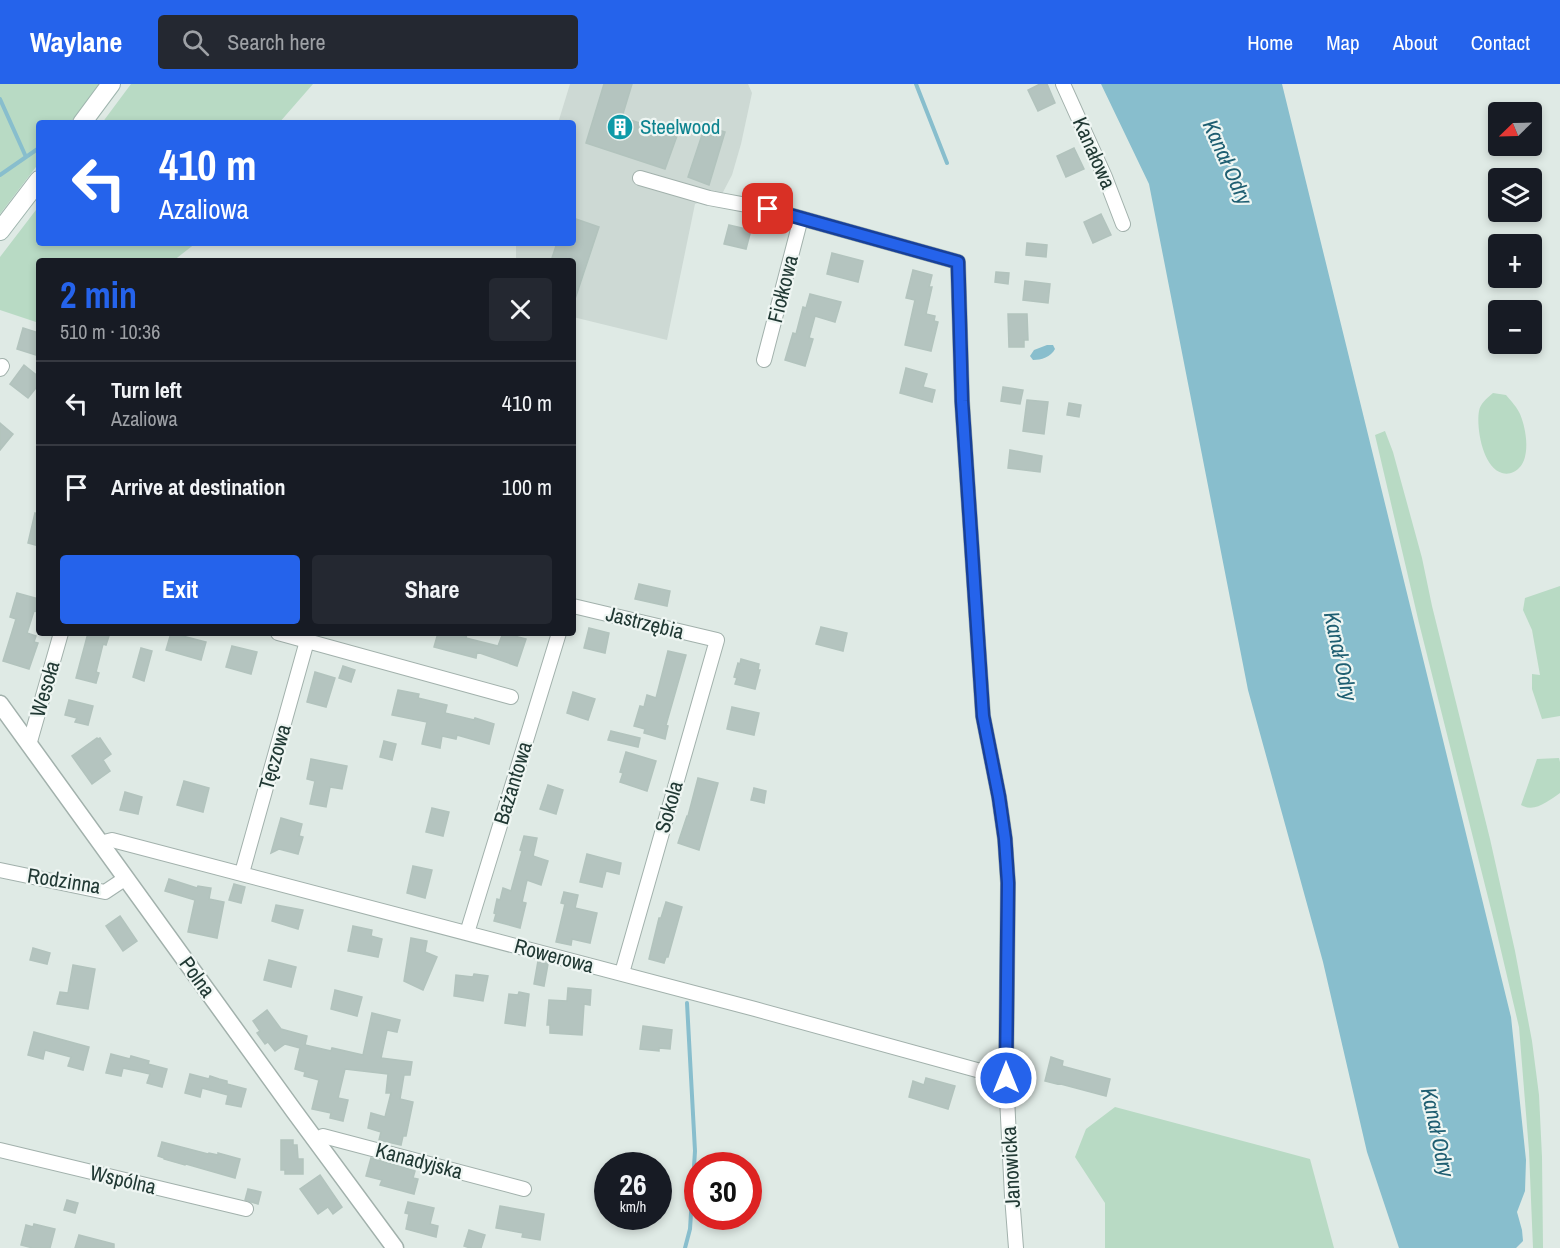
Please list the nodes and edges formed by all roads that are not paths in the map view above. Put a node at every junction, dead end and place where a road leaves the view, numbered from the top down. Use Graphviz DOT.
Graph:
graph roads {
  1 [pos="111,84"];
  2 [pos="1063,84"];
  3 [pos="84,120"];
  4 [pos="640,178"];
  5 [pos="36,184"];
  6 [pos="801,218"];
  7 [pos="1123,224"];
  8 [pos="0,231"];
  9 [pos="765,360"];
  10 [pos="576,607"];
  11 [pos="60,636"];
  12 [pos="289,636"];
  13 [pos="558,636"];
  14 [pos="717,640"];
  15 [pos="308,641"];
  16 [pos="512,696"];
  17 [pos="0,704"];
  18 [pos="29,745"];
  19 [pos="100,843"];
  20 [pos="0,870"];
  21 [pos="242,873"];
  22 [pos="126,878"];
  23 [pos="467,933"];
  24 [pos="622,974"];
  25 [pos="1006,1078"];
  26 [pos="315,1140"];
  27 [pos="0,1150"];
  28 [pos="524,1190"];
  29 [pos="246,1209"];
  30 [pos="395,1248"];
  31 [pos="1016,1248"];
  1 -- 3 [label="main road"];
  2 -- 7 [label="street, Kanałowa"];
  4 -- 6 [label="street"];
  5 -- 8 [label="main road"];
  6 -- 9 [label="street, Fiołkowa"];
  6 -- 25 [label="street, Janowicka"];
  10 -- 14 [label="street, Jastrzębia"];
  11 -- 18 [label="street, Wesoła"];
  12 -- 15 [label="street"];
  13 -- 23 [label="street, Bażantowa"];
  14 -- 24 [label="street, Sokola"];
  15 -- 16 [label="street"];
  15 -- 21 [label="street, Tęczowa"];
  17 -- 18 [label="street, Polna"];
  18 -- 19 [label="street, Polna"];
  19 -- 21 [label="street, Rowerowa"];
  19 -- 22 [label="street, Polna"];
  20 -- 22 [label="street, Rodzinna"];
  21 -- 23 [label="street, Rowerowa"];
  22 -- 26 [label="street, Polna"];
  23 -- 24 [label="street, Rowerowa"];
  24 -- 25 [label="street, Rowerowa"];
  25 -- 31 [label="street, Janowicka"];
  26 -- 28 [label="street, Kanadyjska"];
  26 -- 30 [label="street, Polna"];
  27 -- 29 [label="street, Wspólna"];
}
